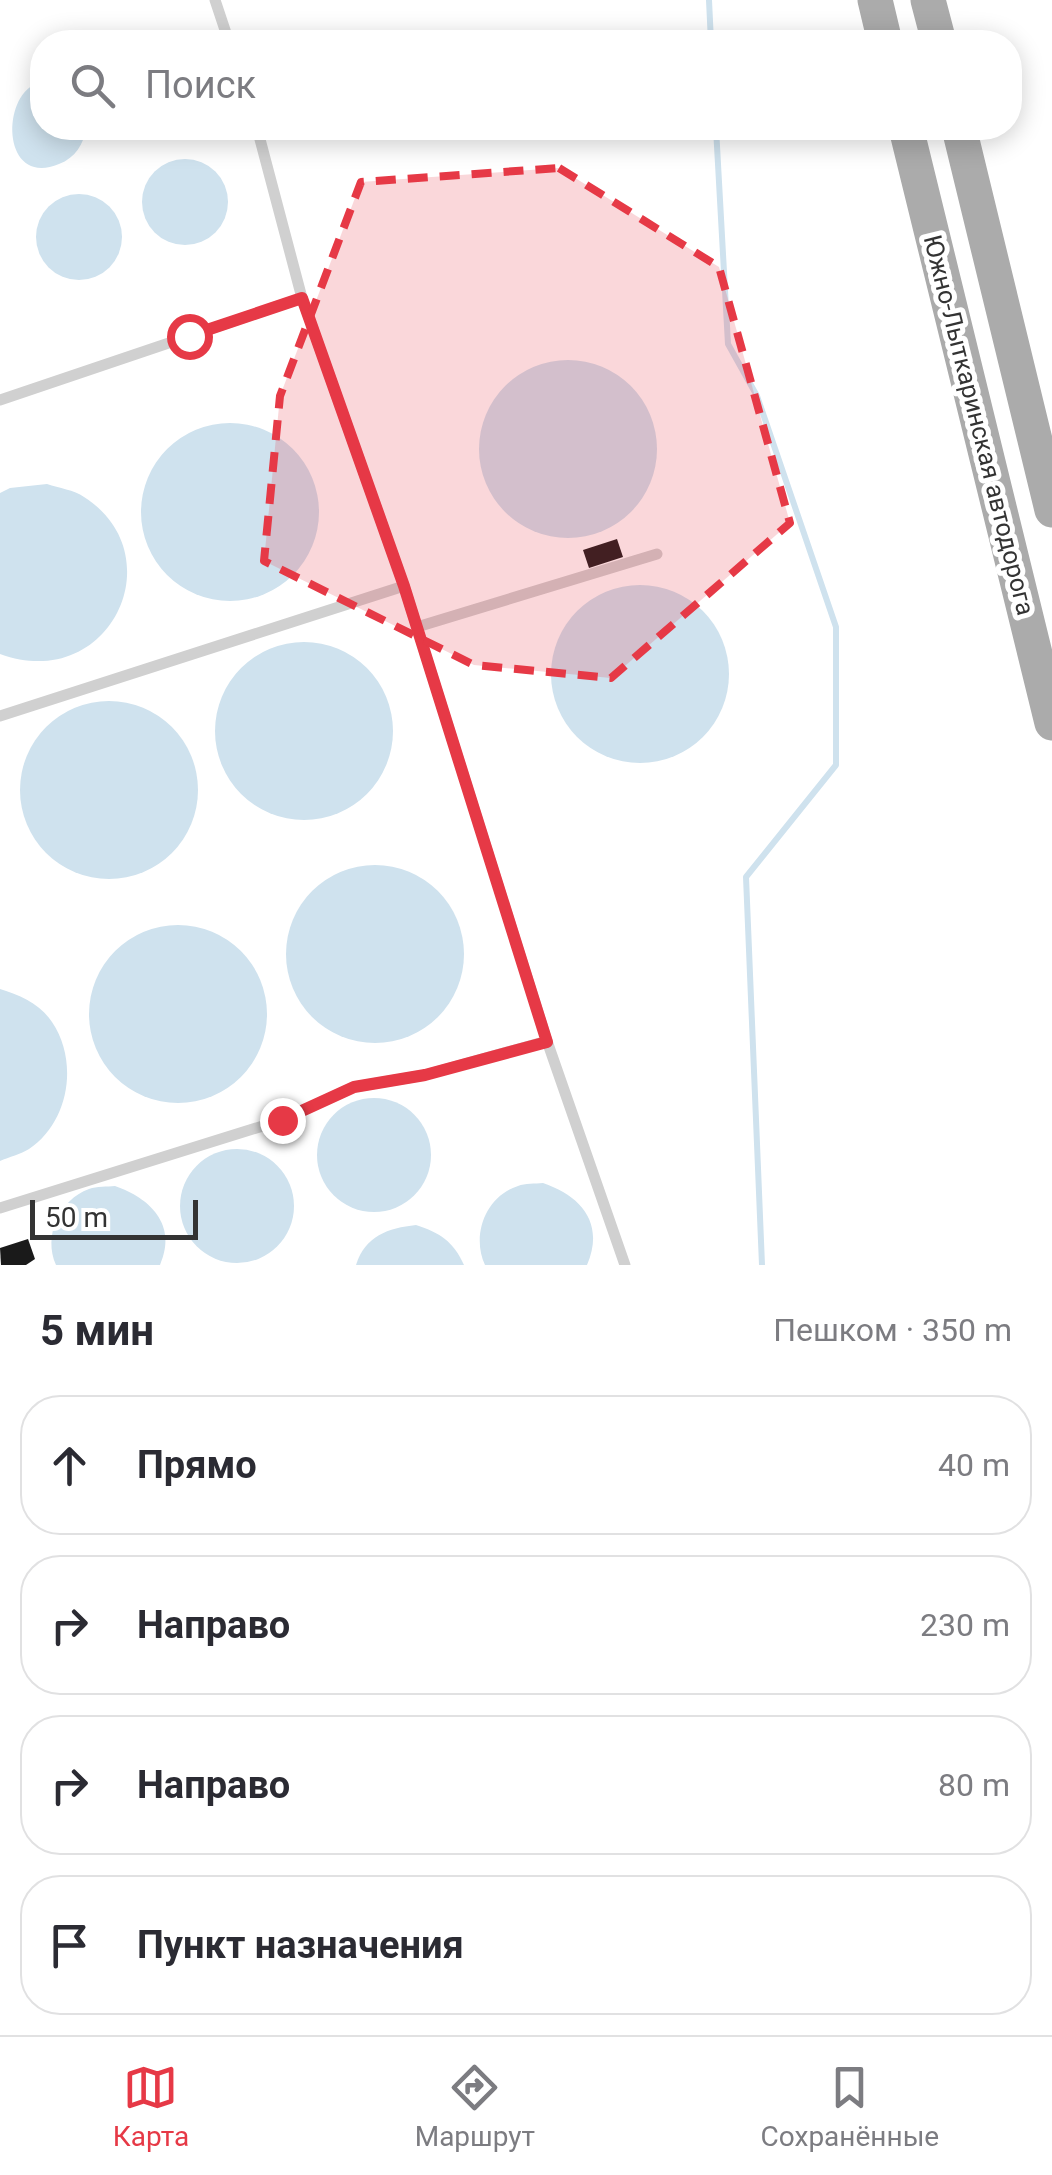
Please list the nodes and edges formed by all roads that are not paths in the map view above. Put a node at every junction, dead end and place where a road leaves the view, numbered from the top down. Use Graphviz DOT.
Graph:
graph roads {
  1 [pos="215,0"];
  2 [pos="875,0"];
  3 [pos="928,0"];
  4 [pos="225,30"];
  5 [pos="882,30"];
  6 [pos="936,30"];
  7 [pos="261,140"];
  8 [pos="909,140"];
  9 [pos="962,140"];
  10 [pos="302,298"];
  11 [pos="0,400"];
  12 [pos="1052,510"];
  13 [pos="657,554"];
  14 [pos="404,586"];
  15 [pos="417,628"];
  16 [pos="0,716"];
  17 [pos="1052,723"];
  18 [pos="547,1042"];
  19 [pos="0,1208"];
  20 [pos="626,1265"];
  1 -- 4 [label="lane"];
  2 -- 5 [label="main road"];
  3 -- 6 [label="main road"];
  7 -- 10 [label="lane"];
  8 -- 17 [label="main road, Южно-Лыткаринская автодорога"];
  9 -- 12 [label="main road, Южно-Лыткаринская автодорога"];
  10 -- 11 [label="lane"];
  10 -- 14 [label="lane"];
  13 -- 15 [label="lane"];
  14 -- 15 [label="lane"];
  14 -- 16 [label="lane"];
  15 -- 18 [label="lane"];
  18 -- 19 [label="lane"];
  18 -- 20 [label="lane"];
}
